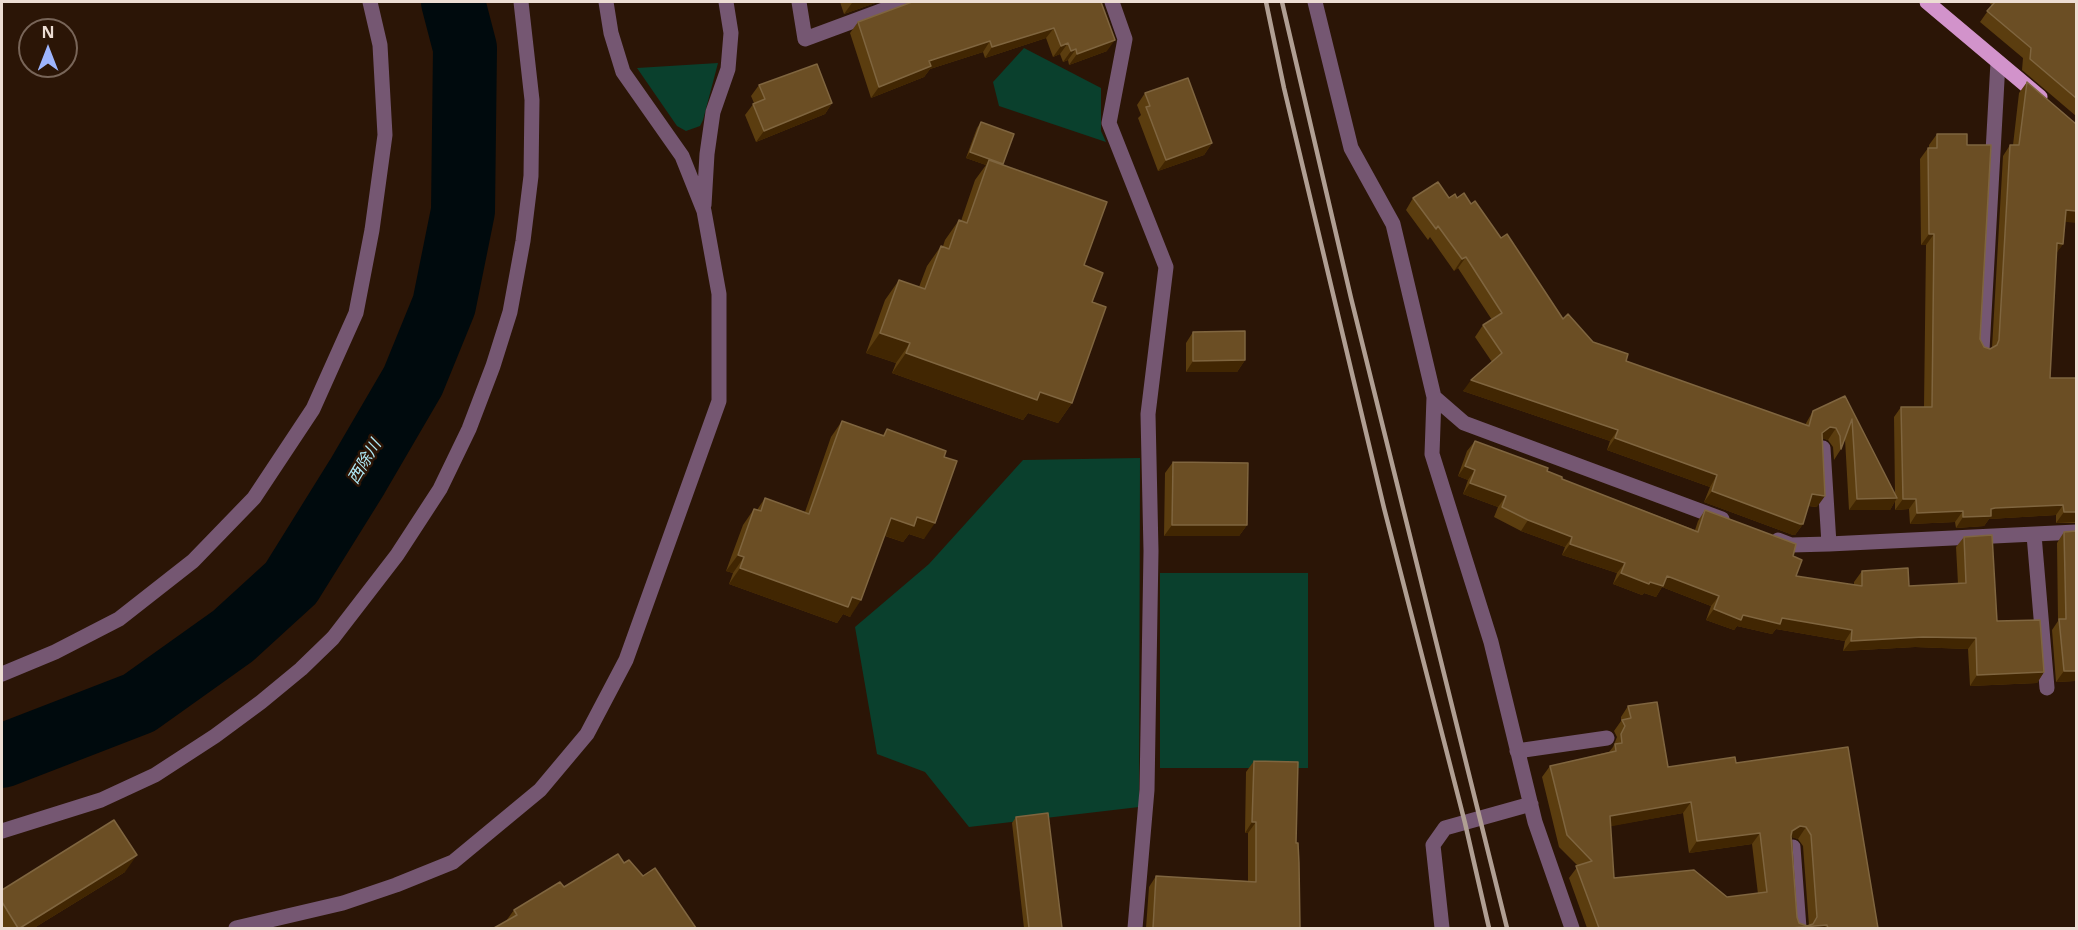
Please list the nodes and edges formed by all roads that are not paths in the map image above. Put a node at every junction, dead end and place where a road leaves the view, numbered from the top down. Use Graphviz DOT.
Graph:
graph roads {
  1 [pos="370,2"];
  2 [pos="520,2"];
  3 [pos="606,2"];
  4 [pos="726,2"];
  5 [pos="799,2"];
  6 [pos="905,2"];
  7 [pos="1112,2"];
  8 [pos="1315,2"];
  9 [pos="1927,2"];
  10 [pos="1998,62"];
  11 [pos="2050,106"];
  12 [pos="704,211"];
  13 [pos="1982,350"];
  14 [pos="1434,397"];
  15 [pos="1823,448"];
  16 [pos="1736,524"];
  17 [pos="2076,532"];
  18 [pos="2034,535"];
  19 [pos="1769,537"];
  20 [pos="1829,544"];
  21 [pos="2,674"];
  22 [pos="2048,688"];
  23 [pos="1607,738"];
  24 [pos="1517,751"];
  25 [pos="1531,804"];
  26 [pos="2,831"];
  27 [pos="1794,847"];
  28 [pos="236,928"];
  29 [pos="1135,928"];
  30 [pos="1442,928"];
  31 [pos="1572,928"];
  32 [pos="1799,928"];
  1 -- 21 [label="street"];
  2 -- 26 [label="street"];
  3 -- 12 [label="street"];
  4 -- 12 [label="street"];
  5 -- 6 [label="street"];
  7 -- 29 [label="street"];
  8 -- 14 [label="street"];
  9 -- 10 [label="main road"];
  10 -- 11 [label="main road"];
  10 -- 13 [label="street"];
  12 -- 28 [label="street"];
  14 -- 16 [label="street"];
  14 -- 24 [label="street"];
  15 -- 20 [label="street"];
  17 -- 18 [label="street"];
  18 -- 20 [label="street"];
  18 -- 22 [label="street"];
  19 -- 20 [label="street"];
  23 -- 24 [label="street"];
  24 -- 25 [label="street"];
  25 -- 30 [label="street"];
  25 -- 31 [label="street"];
  27 -- 32 [label="street"];
}
